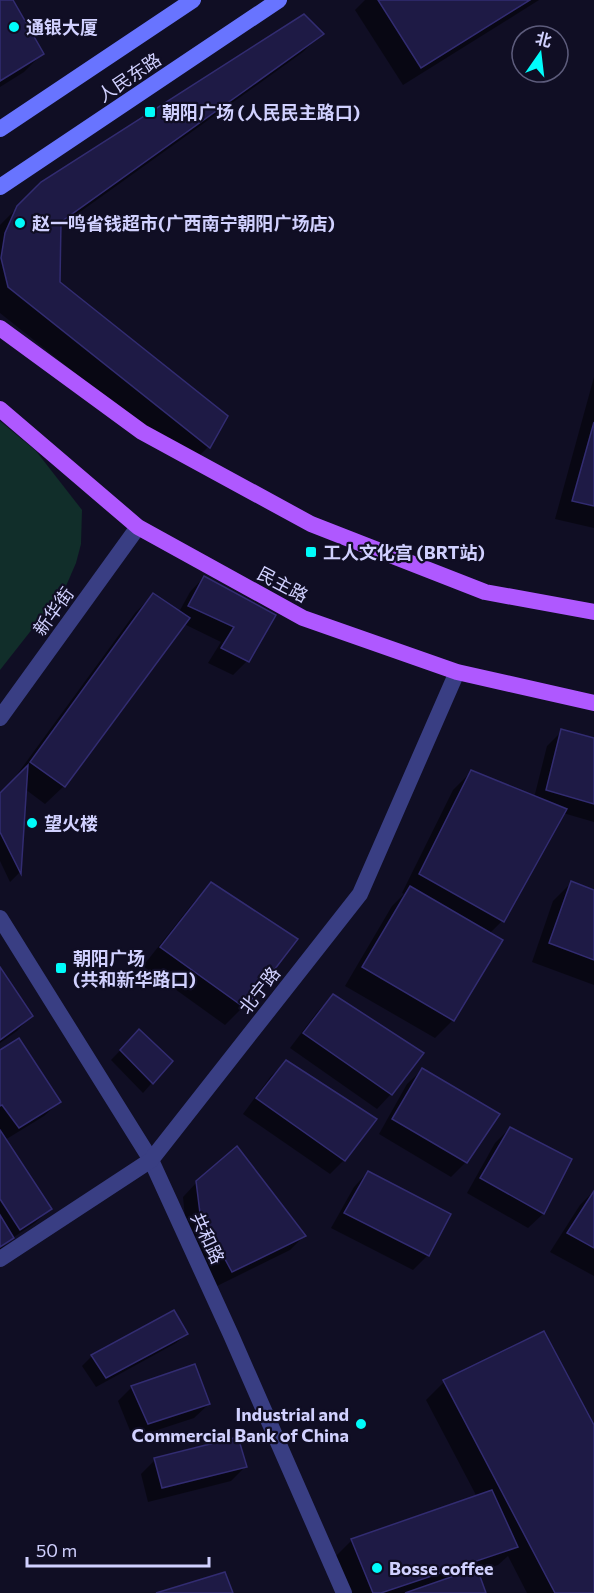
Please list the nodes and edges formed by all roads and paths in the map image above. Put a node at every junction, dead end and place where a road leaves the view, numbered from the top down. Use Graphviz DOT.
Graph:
graph roads {
  1 [pos="192,0"];
  2 [pos="279,0"];
  3 [pos="0,129"];
  4 [pos="0,187"];
  5 [pos="0,328"];
  6 [pos="0,409"];
  7 [pos="138,527"];
  8 [pos="594,612"];
  9 [pos="457,672"];
  10 [pos="594,703"];
  11 [pos="0,717"];
  12 [pos="0,918"];
  13 [pos="151,1160"];
  14 [pos="0,1259"];
  15 [pos="344,1593"];
  1 -- 3 [label="main road, 人民东路"];
  2 -- 4 [label="main road, 人民东路"];
  5 -- 8 [label="main road"];
  6 -- 7 [label="main road, 民主路"];
  7 -- 9 [label="main road, 民主路"];
  7 -- 11 [label="street, 新华街"];
  9 -- 10 [label="main road, 民主路"];
  9 -- 13 [label="street, 北宁路"];
  12 -- 13 [label="street, 共和路"];
  13 -- 14 [label="street, 北宁路"];
  13 -- 15 [label="street, 共和路"];
}
